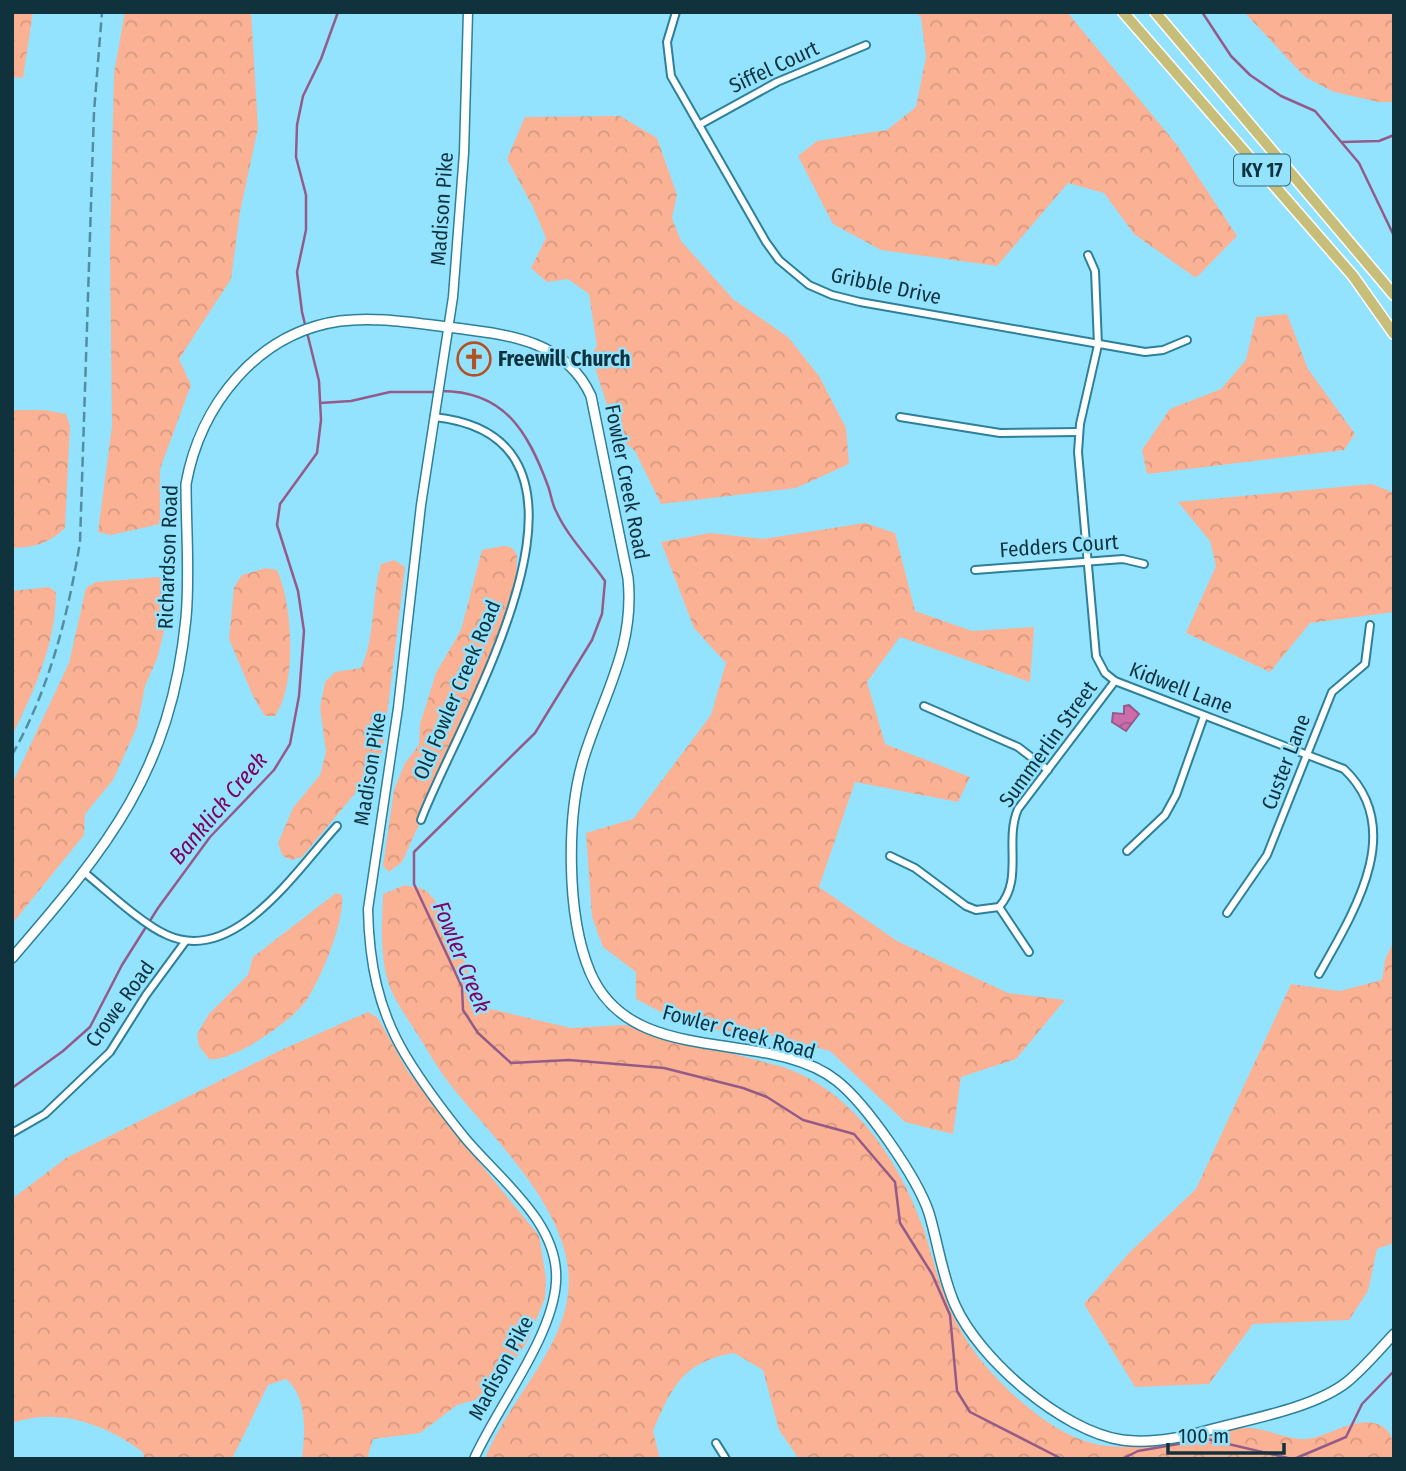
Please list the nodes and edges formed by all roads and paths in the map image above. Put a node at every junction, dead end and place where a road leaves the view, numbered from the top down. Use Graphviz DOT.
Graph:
graph roads {
  1 [pos="468,12"];
  2 [pos="676,12"];
  3 [pos="1123,12"];
  4 [pos="1155,12"];
  5 [pos="866,45"];
  6 [pos="699,125"];
  7 [pos="1088,255"];
  8 [pos="1394,295"];
  9 [pos="449,328"];
  10 [pos="1394,334"];
  11 [pos="1187,340"];
  12 [pos="1098,345"];
  13 [pos="434,417"];
  14 [pos="900,417"];
  15 [pos="1079,432"];
  16 [pos="1086,561"];
  17 [pos="1144,564"];
  18 [pos="975,570"];
  19 [pos="1370,625"];
  20 [pos="1115,681"];
  21 [pos="924,706"];
  22 [pos="1204,716"];
  23 [pos="1307,754"];
  24 [pos="1048,769"];
  25 [pos="1376,800"];
  26 [pos="421,820"];
  27 [pos="337,826"];
  28 [pos="1127,851"];
  29 [pos="890,856"];
  30 [pos="1378,869"];
  31 [pos="85,873"];
  32 [pos="999,907"];
  33 [pos="1227,913"];
  34 [pos="185,942"];
  35 [pos="1029,952"];
  36 [pos="12,958"];
  37 [pos="1319,974"];
  38 [pos="12,1133"];
  39 [pos="1394,1335"];
  40 [pos="716,1443"];
  41 [pos="474,1459"];
  42 [pos="726,1459"];
  1 -- 9 [label="street, Madison Pike"];
  2 -- 6 [label="street, Gribble Drive"];
  3 -- 10 [label="main road, KY 17"];
  4 -- 8 [label="main road, KY 17"];
  5 -- 6 [label="street, Siffel Court"];
  6 -- 12 [label="street, Gribble Drive"];
  7 -- 12 [label="street, Kidwell Lane"];
  9 -- 13 [label="street, Madison Pike"];
  9 -- 31 [label="main road, Richardson Road"];
  9 -- 39 [label="main road, Fowler Creek Road"];
  11 -- 12 [label="street, Gribble Drive"];
  12 -- 15 [label="street, Kidwell Lane"];
  13 -- 26 [label="street, Old Fowler Creek Road"];
  13 -- 41 [label="street, Madison Pike"];
  14 -- 15 [label="street"];
  15 -- 16 [label="street, Kidwell Lane"];
  16 -- 17 [label="street, Fedders Court"];
  16 -- 18 [label="street, Fedders Court"];
  16 -- 20 [label="street, Kidwell Lane"];
  19 -- 23 [label="street, Custer Lane"];
  20 -- 22 [label="street, Kidwell Lane"];
  20 -- 24 [label="street, Summerlin Street"];
  21 -- 24 [label="street"];
  22 -- 23 [label="street, Kidwell Lane"];
  22 -- 28 [label="street"];
  23 -- 25 [label="street, Kidwell Lane"];
  23 -- 33 [label="street, Custer Lane"];
  24 -- 32 [label="street, Summerlin Street"];
  27 -- 34 [label="street"];
  29 -- 32 [label="street"];
  30 -- 37 [label="street"];
  31 -- 34 [label="street"];
  31 -- 36 [label="main road, Richardson Road"];
  32 -- 35 [label="street"];
  34 -- 38 [label="street, Crowe Road"];
  40 -- 42 [label="street"];
}
